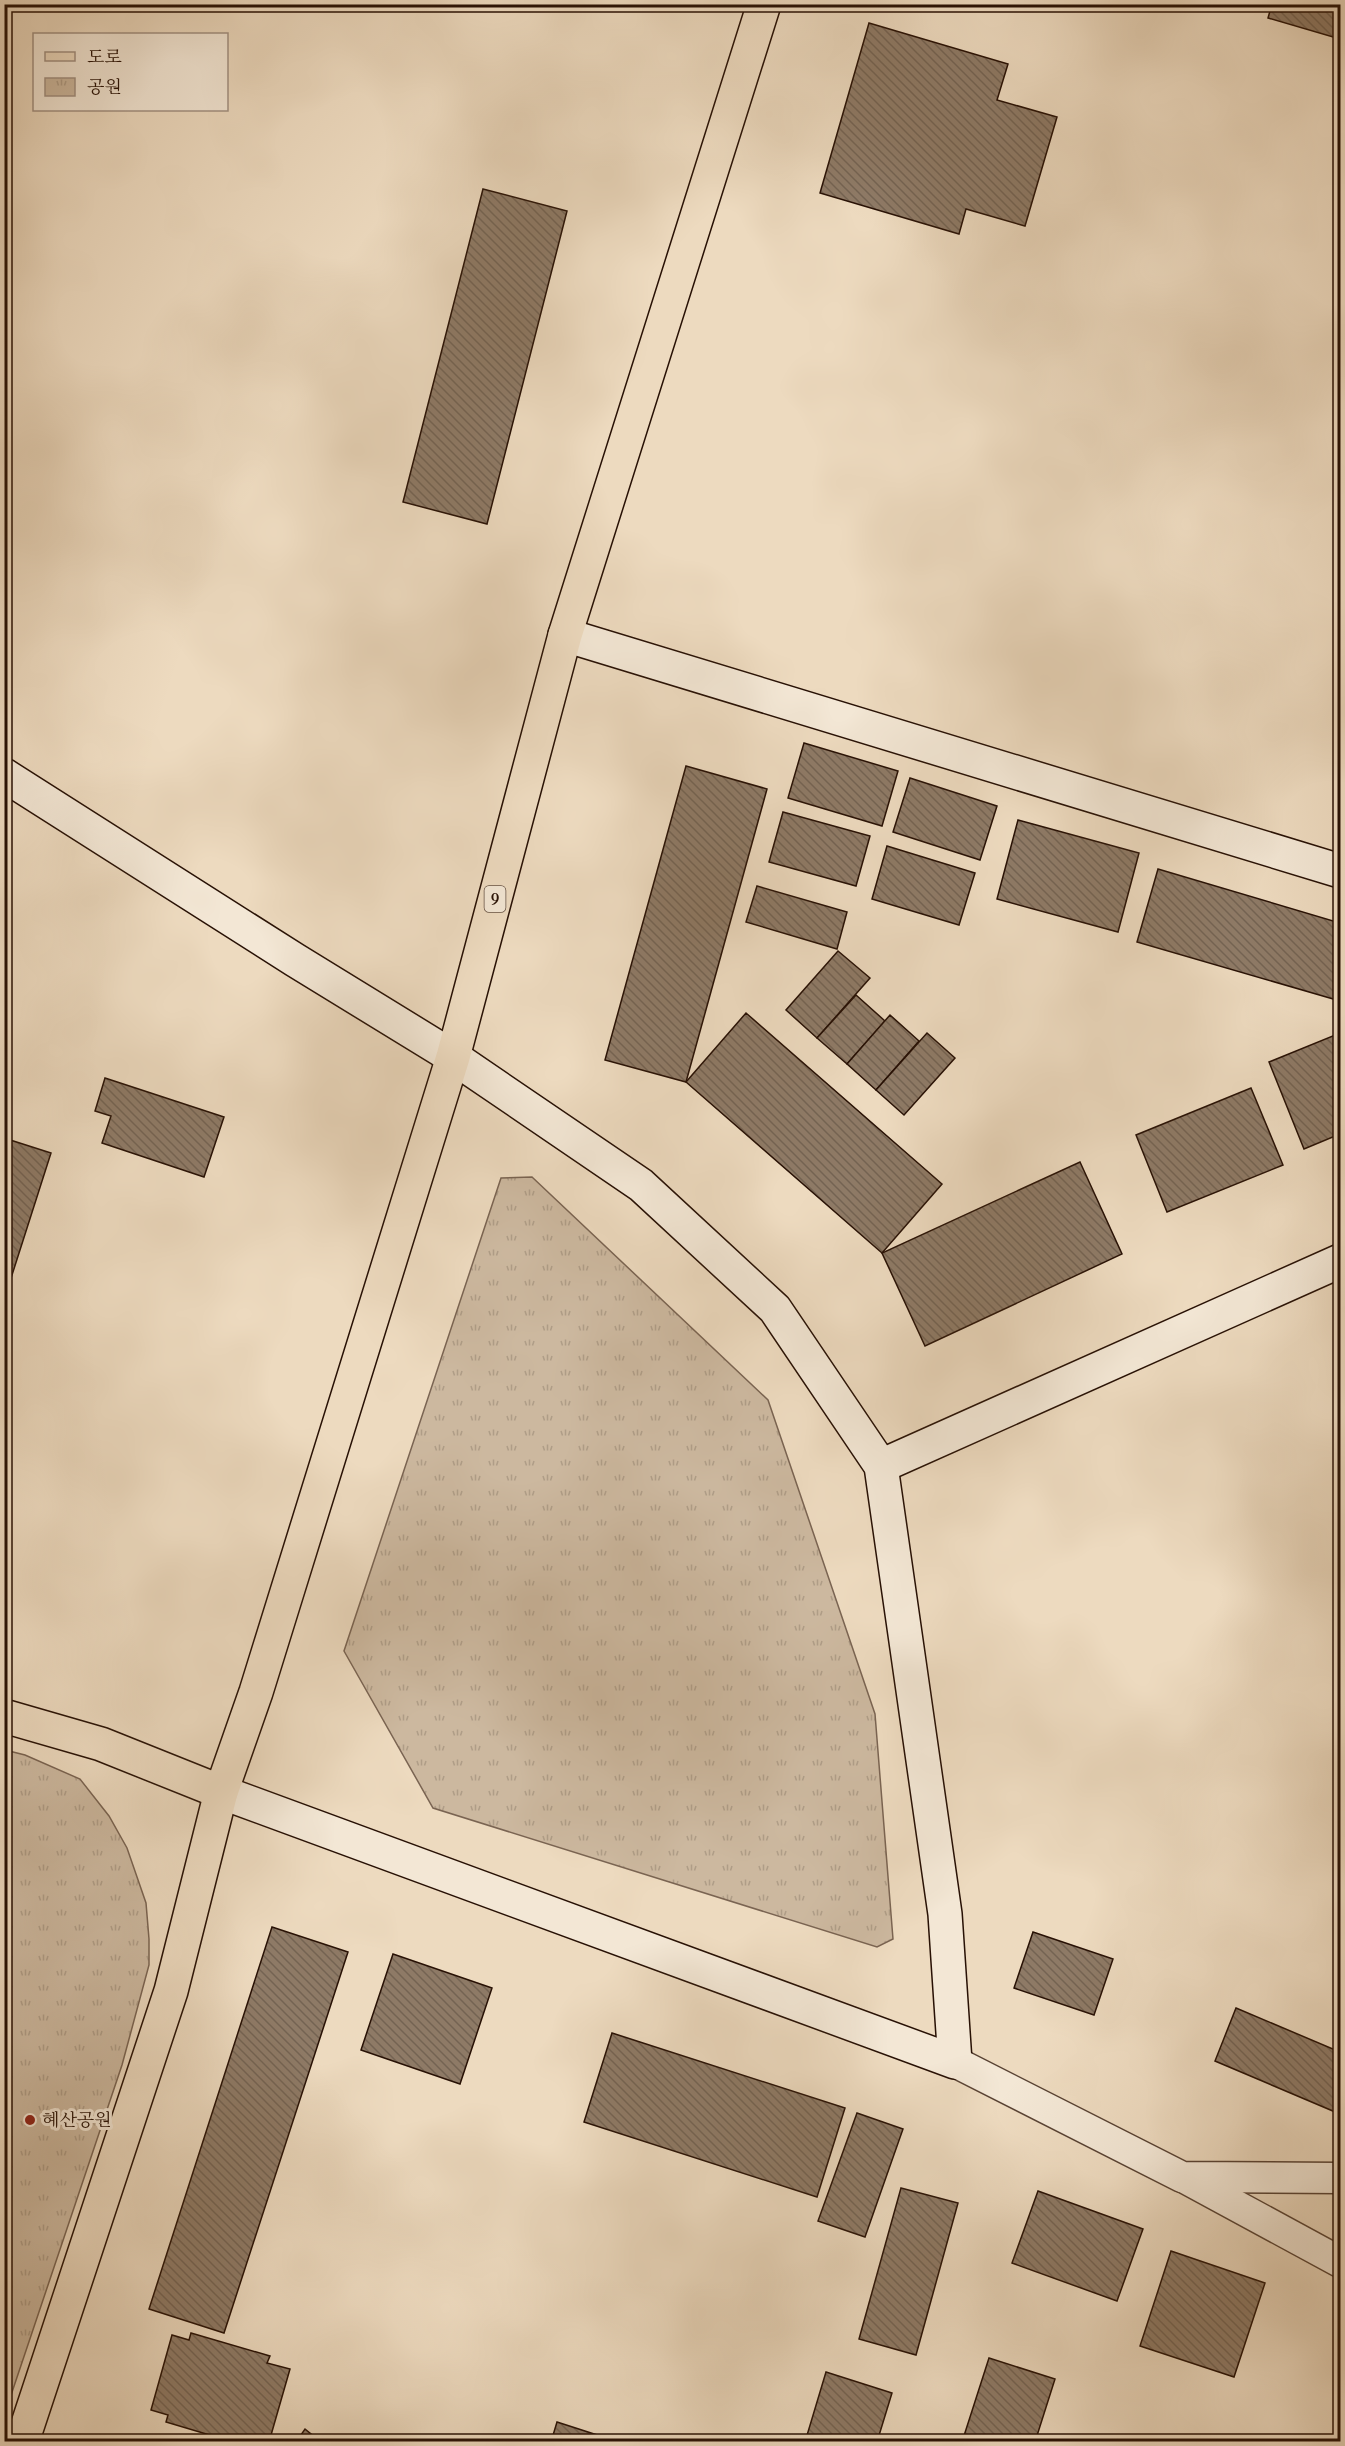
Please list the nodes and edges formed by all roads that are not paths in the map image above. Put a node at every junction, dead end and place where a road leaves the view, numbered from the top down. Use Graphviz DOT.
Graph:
graph roads {
  1 [pos="764,4"];
  2 [pos="565,635"];
  3 [pos="4,775"];
  4 [pos="1341,871"];
  5 [pos="453,1057"];
  6 [pos="1341,1261"];
  7 [pos="880,1466"];
  8 [pos="4,1716"];
  9 [pos="221,1792"];
  10 [pos="955,2062"];
  11 [pos="1182,2176"];
  12 [pos="1341,2178"];
  13 [pos="1341,2262"];
  14 [pos="22,2442"];
  1 -- 2 [label="main road, 9"];
  2 -- 4 [label="main road"];
  2 -- 5 [label="main road, 9"];
  3 -- 5 [label="main road"];
  5 -- 7 [label="main road"];
  5 -- 9 [label="main road, 9"];
  6 -- 7 [label="main road"];
  7 -- 10 [label="main road"];
  8 -- 9 [label="main road"];
  9 -- 10 [label="main road"];
  9 -- 14 [label="main road"];
  10 -- 11 [label="street"];
  11 -- 12 [label="street"];
  11 -- 13 [label="street"];
}
